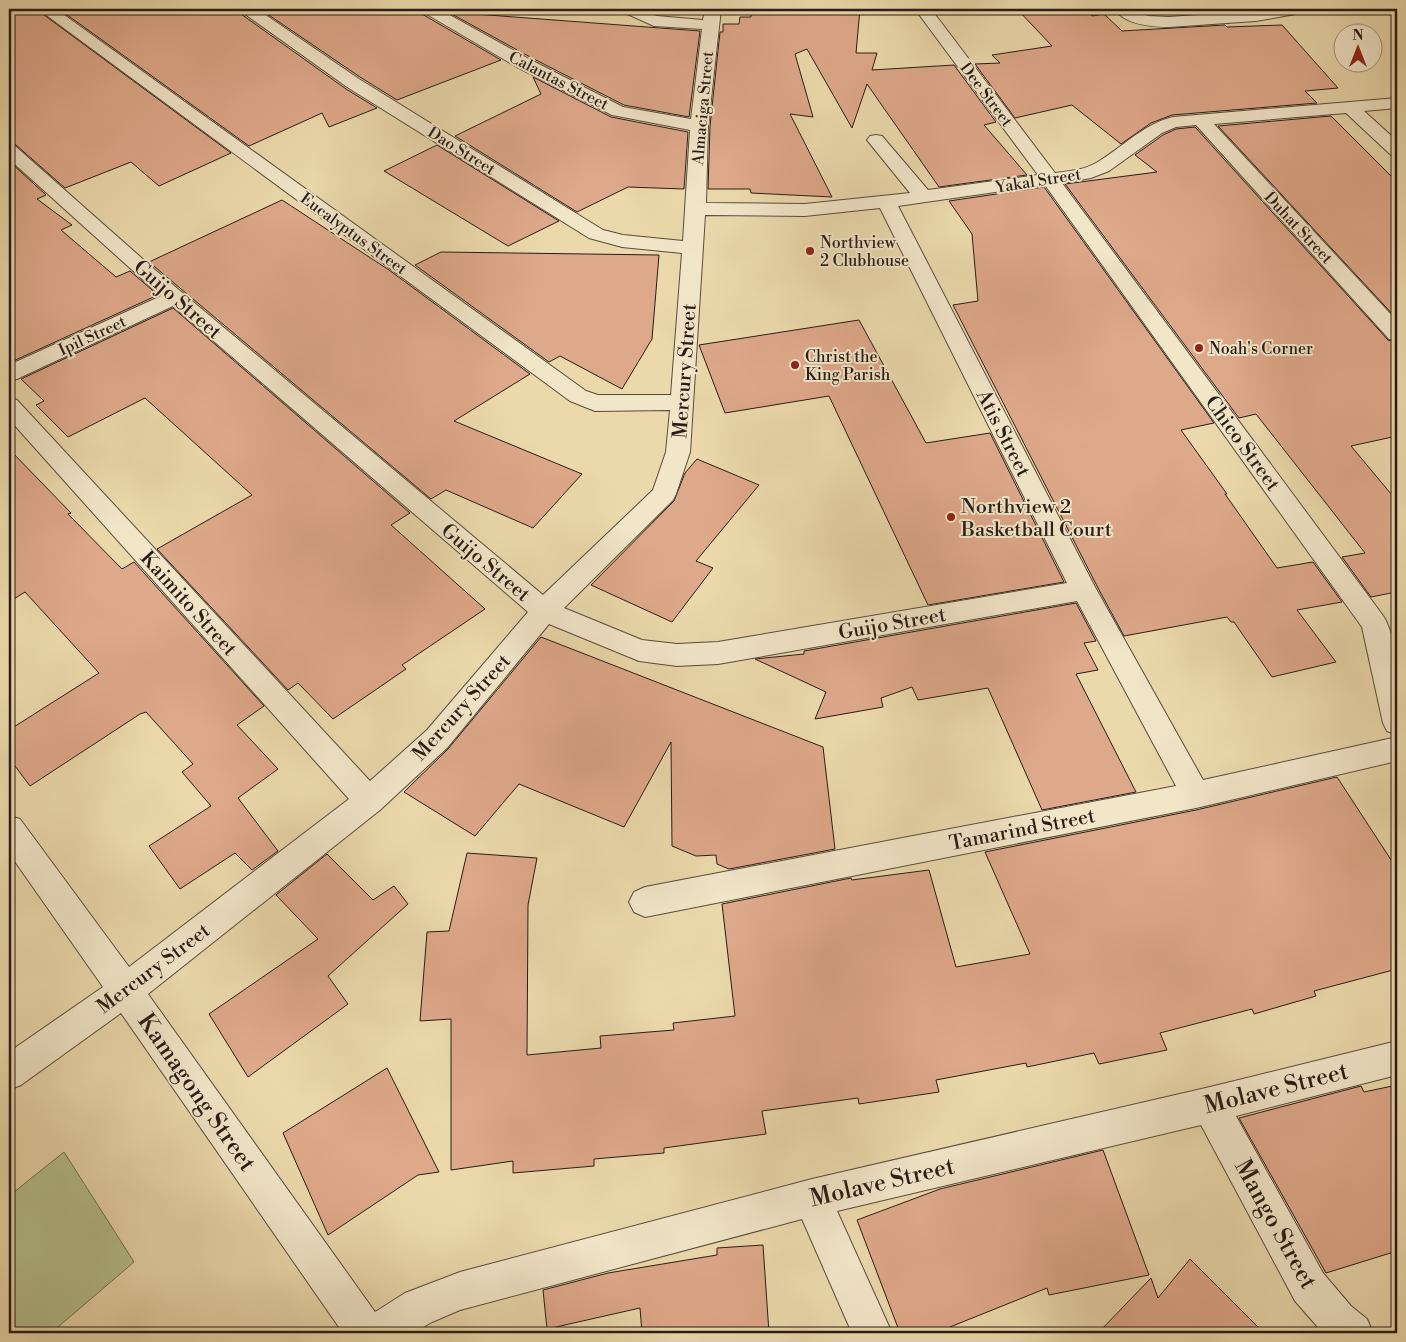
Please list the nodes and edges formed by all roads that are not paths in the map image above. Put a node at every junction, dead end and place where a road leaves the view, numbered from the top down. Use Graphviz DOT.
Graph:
graph roads {
  1 [pos="46,9"];
  2 [pos="247,9"];
  3 [pos="428,9"];
  4 [pos="628,9"];
  5 [pos="922,9"];
  6 [pos="1122,9"];
  7 [pos="1302,9"];
  8 [pos="712,17"];
  9 [pos="1397,103"];
  10 [pos="1350,107"];
  11 [pos="1200,119"];
  12 [pos="699,126"];
  13 [pos="876,140"];
  14 [pos="9,150"];
  15 [pos="1397,151"];
  16 [pos="1050,179"];
  17 [pos="923,197"];
  18 [pos="886,202"];
  19 [pos="695,209"];
  20 [pos="693,248"];
  21 [pos="175,297"];
  22 [pos="1397,334"];
  23 [pos="9,374"];
  24 [pos="682,402"];
  25 [pos="9,405"];
  26 [pos="1084,590"];
  27 [pos="544,611"];
  28 [pos="1397,723"];
  29 [pos="1397,749"];
  30 [pos="1196,795"];
  31 [pos="369,801"];
  32 [pos="9,829"];
  33 [pos="645,902"];
  34 [pos="126,990"];
  35 [pos="1397,1058"];
  36 [pos="9,1073"];
  37 [pos="1210,1105"];
  38 [pos="812,1198"];
  39 [pos="366,1333"];
  40 [pos="377,1333"];
  41 [pos="872,1333"];
  42 [pos="1353,1333"];
  1 -- 24 [label="street, Eucalyptus Street"];
  2 -- 20 [label="street, Dao Street"];
  3 -- 12 [label="street, Calantas Street"];
  4 -- 8 [label="street"];
  5 -- 16 [label="street, Dee Street"];
  6 -- 7 [label="street"];
  8 -- 12 [label="street, Almaciga Street"];
  9 -- 10 [label="street, Yakal Street"];
  10 -- 11 [label="street, Yakal Street"];
  10 -- 15 [label="street"];
  11 -- 16 [label="street, Yakal Street"];
  11 -- 22 [label="street, Duhat Street"];
  12 -- 19 [label="street, Almaciga Street"];
  13 -- 17 [label="street"];
  14 -- 21 [label="street, Guijo Street"];
  16 -- 17 [label="street, Yakal Street"];
  16 -- 28 [label="street, Chico Street"];
  17 -- 18 [label="street, Yakal Street"];
  18 -- 19 [label="street, Yakal Street"];
  18 -- 26 [label="street, Atis Street"];
  19 -- 20 [label="street, Mercury Street"];
  20 -- 24 [label="street, Mercury Street"];
  21 -- 23 [label="street, Ipil Street"];
  21 -- 27 [label="street, Guijo Street"];
  24 -- 27 [label="street, Mercury Street"];
  25 -- 31 [label="street, Kaimito Street"];
  26 -- 27 [label="street, Guijo Street"];
  26 -- 30 [label="street, Atis Street"];
  27 -- 31 [label="street, Mercury Street"];
  29 -- 30 [label="street, Tamarind Street"];
  30 -- 33 [label="street, Tamarind Street"];
  31 -- 34 [label="street, Mercury Street"];
  32 -- 34 [label="street, Kamagong Street"];
  34 -- 36 [label="street, Mercury Street"];
  34 -- 39 [label="street, Kamagong Street"];
  35 -- 37 [label="street, Molave Street"];
  37 -- 38 [label="street, Molave Street"];
  37 -- 42 [label="street, Mango Street"];
  38 -- 40 [label="street, Molave Street"];
  38 -- 41 [label="street"];
}
